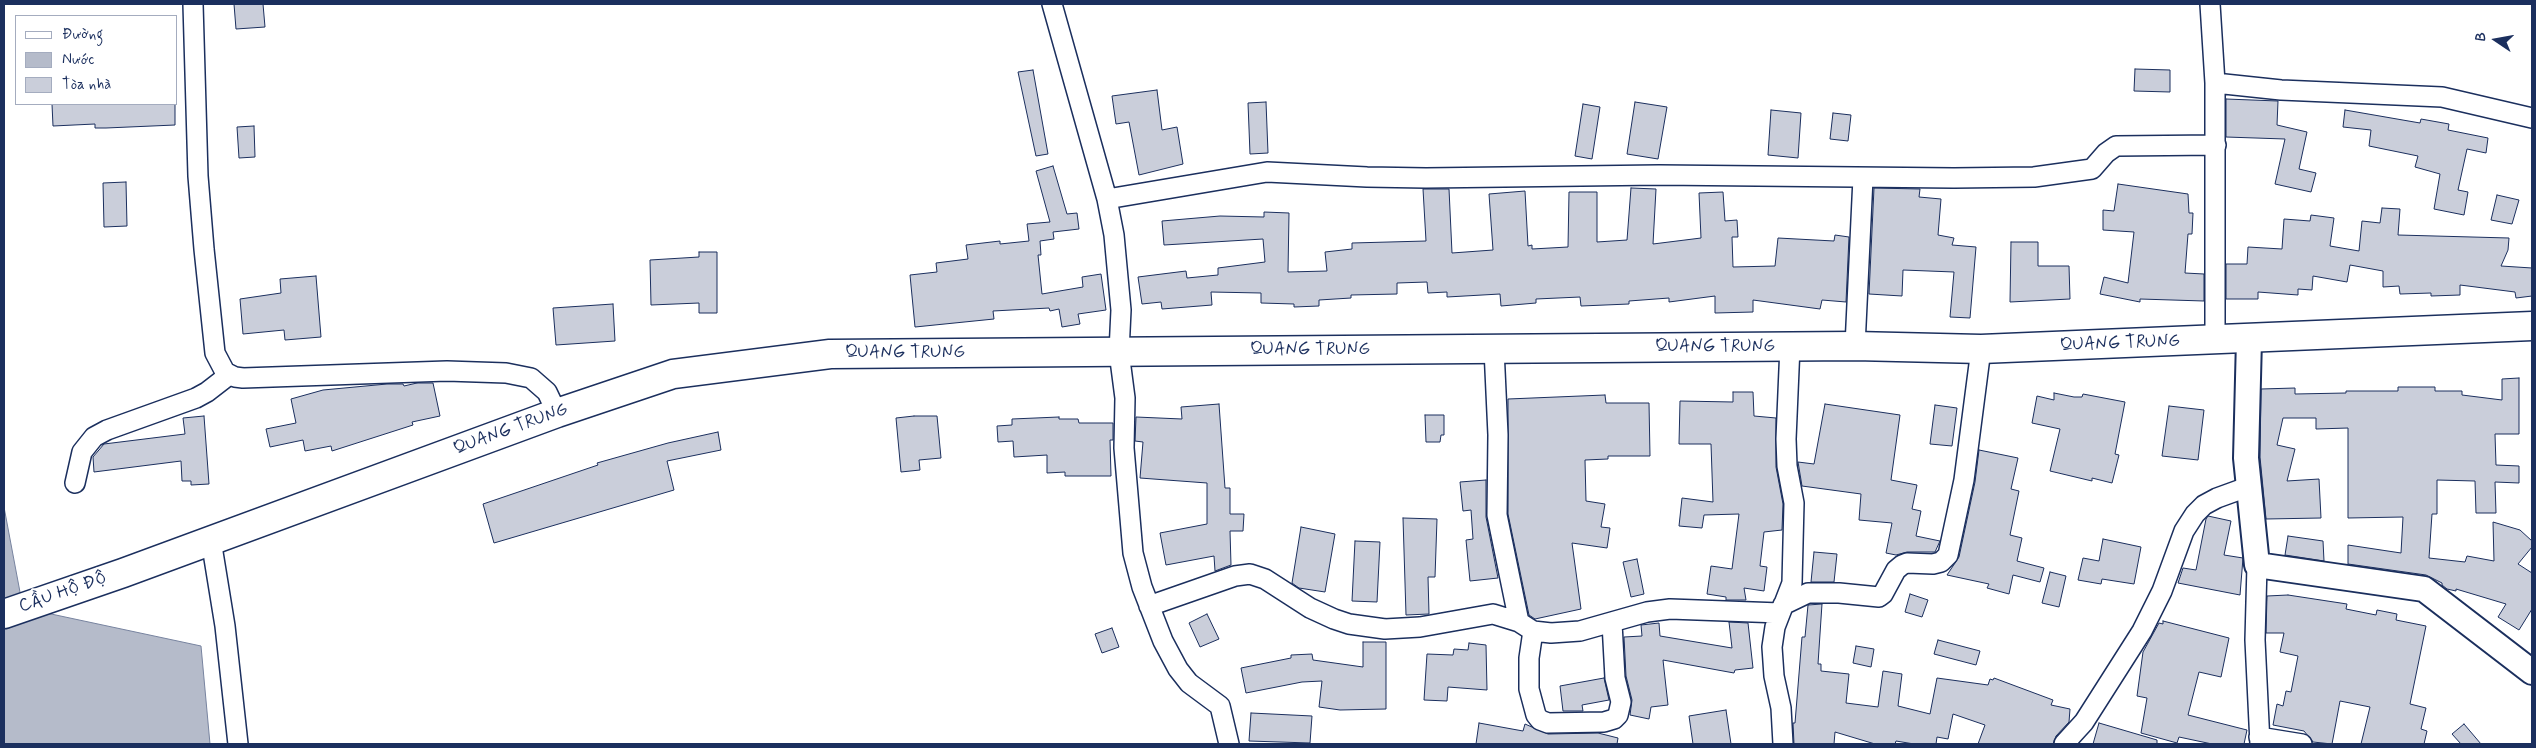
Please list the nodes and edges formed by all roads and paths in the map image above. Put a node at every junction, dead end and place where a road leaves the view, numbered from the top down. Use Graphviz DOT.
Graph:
graph roads {
  1 [pos="193,4"];
  2 [pos="1052,4"];
  3 [pos="2210,4"];
  4 [pos="2215,83"];
  5 [pos="2532,118"];
  6 [pos="2216,145"];
  7 [pos="1863,178"];
  8 [pos="1107,199"];
  9 [pos="2532,326"];
  10 [pos="2249,339"];
  11 [pos="2215,340"];
  12 [pos="1790,346"];
  13 [pos="1855,346"];
  14 [pos="1494,349"];
  15 [pos="1981,349"];
  16 [pos="1119,352"];
  17 [pos="229,374"];
  18 [pos="557,413"];
  19 [pos="75,483"];
  20 [pos="2250,486"];
  21 [pos="210,540"];
  22 [pos="2257,565"];
  23 [pos="123,573"];
  24 [pos="1149,606"];
  25 [pos="1781,609"];
  26 [pos="4,614"];
  27 [pos="1612,623"];
  28 [pos="1526,627"];
  29 [pos="2532,672"];
  30 [pos="2260,741"];
  31 [pos="238,744"];
  32 [pos="1229,744"];
  33 [pos="1783,744"];
  34 [pos="2064,744"];
  35 [pos="2302,744"];
  1 -- 17 [label="street"];
  2 -- 8 [label="street"];
  3 -- 4 [label="street"];
  4 -- 5 [label="street"];
  4 -- 6 [label="street"];
  6 -- 7 [label="street"];
  6 -- 11 [label="street"];
  7 -- 8 [label="street"];
  7 -- 13 [label="street"];
  8 -- 16 [label="street"];
  9 -- 10 [label="main road, QUANG TRUNG"];
  10 -- 11 [label="main road, QUANG TRUNG"];
  10 -- 20 [label="street"];
  11 -- 15 [label="main road, QUANG TRUNG"];
  12 -- 13 [label="main road, QUANG TRUNG"];
  12 -- 14 [label="main road, QUANG TRUNG"];
  12 -- 25 [label="street"];
  13 -- 15 [label="main road, QUANG TRUNG"];
  14 -- 16 [label="main road, QUANG TRUNG"];
  14 -- 28 [label="street"];
  15 -- 25 [label="street"];
  16 -- 18 [label="main road, QUANG TRUNG"];
  16 -- 24 [label="street"];
  17 -- 18 [label="street"];
  17 -- 19 [label="street"];
  18 -- 21 [label="main road, QUANG TRUNG"];
  20 -- 22 [label="street"];
  20 -- 34 [label="street"];
  21 -- 23 [label="main road, QUANG TRUNG"];
  21 -- 31 [label="street"];
  22 -- 29 [label="street"];
  22 -- 30 [label="street"];
  23 -- 26 [label="main road, CẦU HỘ ĐỘ"];
  24 -- 28 [label="street"];
  24 -- 32 [label="street"];
  25 -- 27 [label="street"];
  25 -- 33 [label="street"];
  27 -- 28 [label="street"];
  27 -- 28 [label="street"];
  30 -- 35 [label="street"];
}
